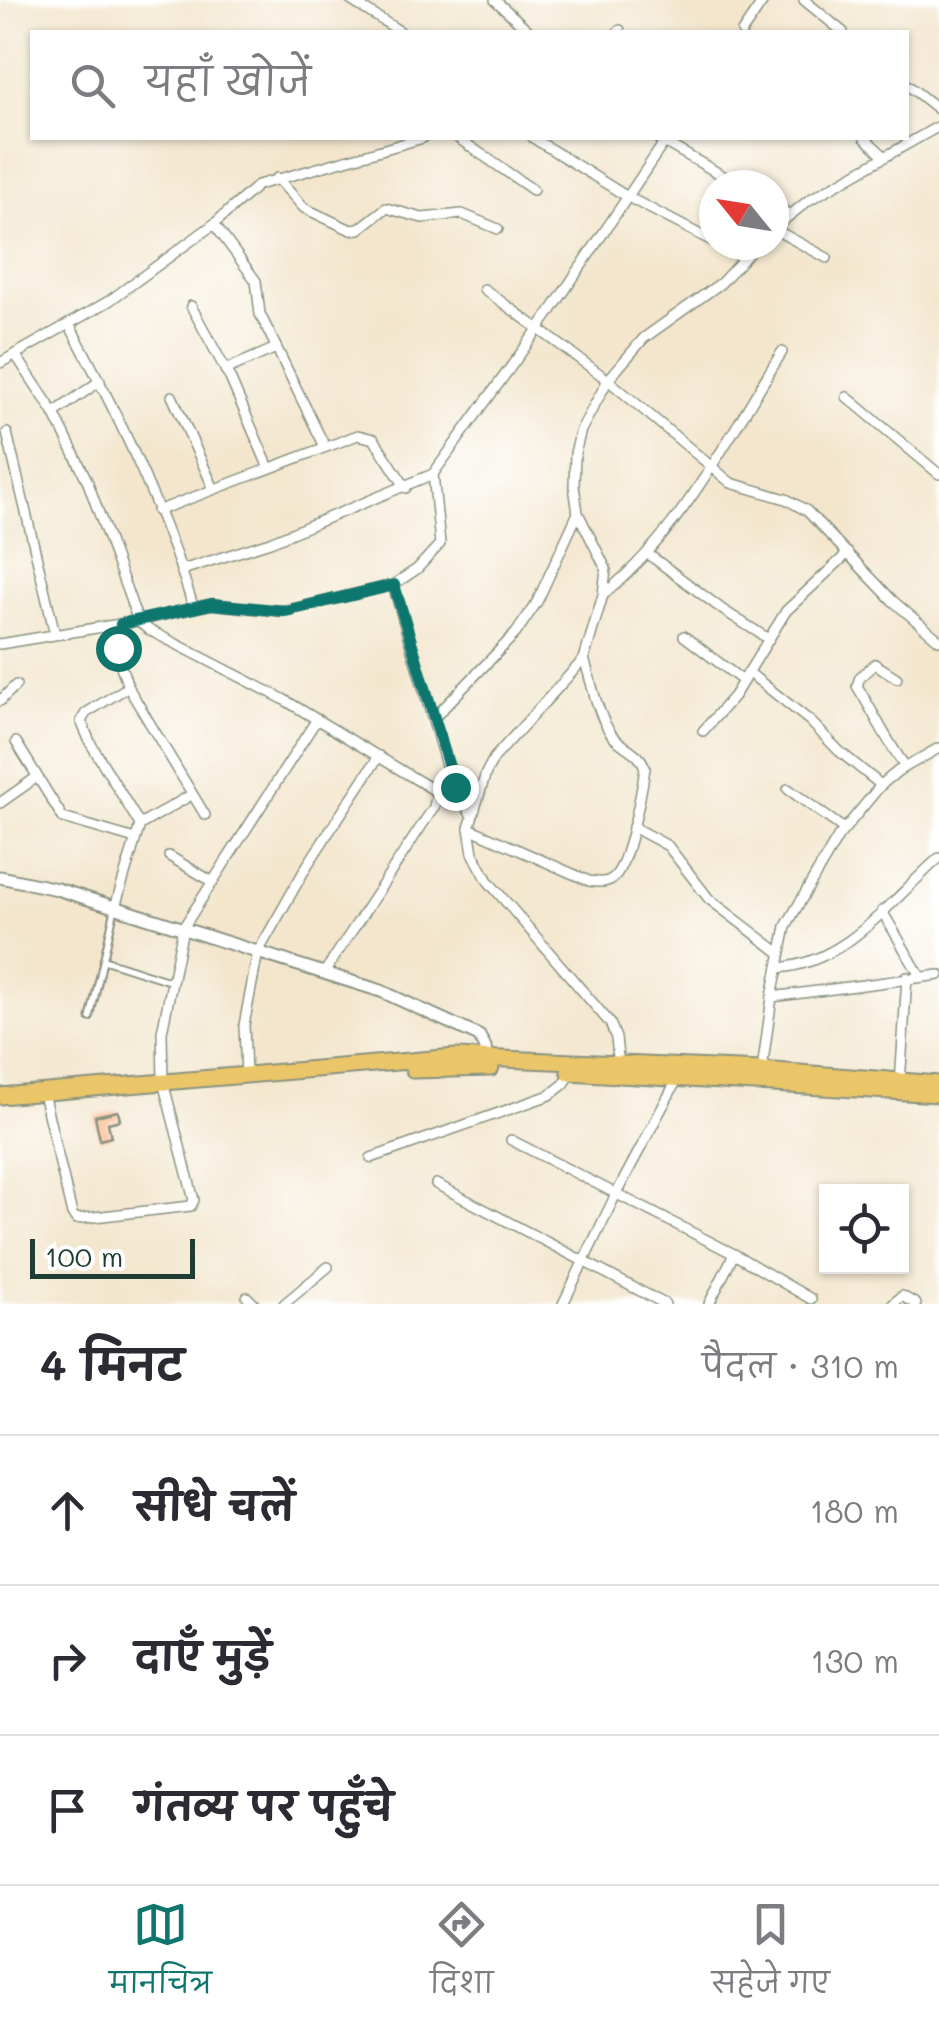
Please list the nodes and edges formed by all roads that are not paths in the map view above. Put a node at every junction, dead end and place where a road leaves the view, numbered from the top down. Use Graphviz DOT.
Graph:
graph roads {
  1 [pos="350,0"];
  2 [pos="496,0"];
  3 [pos="764,0"];
  4 [pos="804,0"];
  5 [pos="398,30"];
  6 [pos="528,30"];
  7 [pos="743,30"];
  8 [pos="842,30"];
  9 [pos="909,86"];
  10 [pos="939,110"];
  11 [pos="939,126"];
  12 [pos="417,140"];
  13 [pos="461,140"];
  14 [pos="536,140"];
  15 [pos="661,140"];
  16 [pos="664,140"];
  17 [pos="867,140"];
  18 [pos="884,155"];
  19 [pos="713,170"];
  20 [pos="277,178"];
  21 [pos="533,190"];
  22 [pos="626,196"];
  23 [pos="789,214"];
  24 [pos="214,224"];
  25 [pos="498,228"];
  26 [pos="699,235"];
  27 [pos="789,236"];
  28 [pos="828,258"];
  29 [pos="742,260"];
  30 [pos="484,289"];
  31 [pos="191,306"];
  32 [pos="70,326"];
  33 [pos="537,330"];
  34 [pos="276,348"];
  35 [pos="782,352"];
  36 [pos="15,354"];
  37 [pos="0,363"];
  38 [pos="225,370"];
  39 [pos="608,380"];
  40 [pos="100,381"];
  41 [pos="172,396"];
  42 [pos="848,397"];
  43 [pos="54,413"];
  44 [pos="7,433"];
  45 [pos="324,447"];
  46 [pos="710,467"];
  47 [pos="269,468"];
  48 [pos="433,474"];
  49 [pos="939,474"];
  50 [pos="406,488"];
  51 [pos="214,489"];
  52 [pos="156,512"];
  53 [pos="578,513"];
  54 [pos="648,554"];
  55 [pos="848,554"];
  56 [pos="182,570"];
  57 [pos="394,585"];
  58 [pos="602,595"];
  59 [pos="192,606"];
  60 [pos="138,622"];
  61 [pos="121,624"];
  62 [pos="55,634"];
  63 [pos="684,636"];
  64 [pos="768,638"];
  65 [pos="939,640"];
  66 [pos="0,644"];
  67 [pos="584,658"];
  68 [pos="746,677"];
  69 [pos="898,678"];
  70 [pos="16,685"];
  71 [pos="128,687"];
  72 [pos="0,701"];
  73 [pos="434,718"];
  74 [pos="317,719"];
  75 [pos="703,731"];
  76 [pos="16,742"];
  77 [pos="939,748"];
  78 [pos="379,756"];
  79 [pos="905,766"];
  80 [pos="37,777"];
  81 [pos="882,785"];
  82 [pos="788,789"];
  83 [pos="191,794"];
  84 [pos="0,802"];
  85 [pos="205,814"];
  86 [pos="470,815"];
  87 [pos="140,825"];
  88 [pos="469,828"];
  89 [pos="633,828"];
  90 [pos="844,829"];
  91 [pos="135,838"];
  92 [pos="168,856"];
  93 [pos="939,858"];
  94 [pos="0,877"];
  95 [pos="213,882"];
  96 [pos="116,907"];
  97 [pos="882,912"];
  98 [pos="183,928"];
  99 [pos="258,952"];
  100 [pos="780,953"];
  101 [pos="104,960"];
  102 [pos="778,968"];
  103 [pos="324,972"];
  104 [pos="939,975"];
  105 [pos="920,976"];
  106 [pos="908,977"];
  107 [pos="172,982"];
  108 [pos="772,996"];
  109 [pos="90,1018"];
  110 [pos="487,1063"];
  111 [pos="619,1069"];
  112 [pos="572,1072"];
  113 [pos="681,1072"];
  114 [pos="246,1074"];
  115 [pos="762,1076"];
  116 [pos="939,1084"];
  117 [pos="900,1086"];
  118 [pos="164,1087"];
  119 [pos="939,1094"];
  120 [pos="0,1096"];
  121 [pos="45,1098"];
  122 [pos="0,1106"];
  123 [pos="511,1140"];
  124 [pos="372,1158"];
  125 [pos="436,1184"];
  126 [pos="616,1194"];
  127 [pos="734,1254"];
  128 [pos="584,1262"];
  129 [pos="328,1267"];
  130 [pos="811,1298"];
  131 [pos="284,1304"];
  132 [pos="563,1304"];
  133 [pos="664,1304"];
  134 [pos="709,1304"];
  135 [pos="893,1304"];
  136 [pos="916,1304"];
  1 -- 5 [label="street"];
  2 -- 6 [label="street"];
  3 -- 7 [label="street"];
  4 -- 8 [label="street"];
  9 -- 10 [label="street"];
  11 -- 18 [label="street"];
  12 -- 20 [label="street"];
  13 -- 21 [label="street"];
  14 -- 22 [label="street"];
  15 -- 22 [label="street"];
  16 -- 19 [label="street"];
  17 -- 18 [label="street"];
  18 -- 23 [label="street"];
  20 -- 24 [label="street"];
  20 -- 25 [label="street"];
  22 -- 26 [label="street"];
  22 -- 33 [label="street"];
  24 -- 32 [label="street"];
  24 -- 34 [label="street"];
  27 -- 28 [label="street"];
  29 -- 39 [label="street"];
  30 -- 33 [label="street"];
  31 -- 38 [label="street"];
  32 -- 36 [label="street"];
  32 -- 40 [label="street"];
  33 -- 39 [label="street"];
  33 -- 48 [label="street"];
  34 -- 38 [label="street"];
  34 -- 45 [label="street"];
  35 -- 46 [label="street"];
  36 -- 37 [label="street"];
  36 -- 43 [label="street"];
  38 -- 47 [label="street"];
  39 -- 46 [label="street"];
  39 -- 53 [label="street"];
  40 -- 43 [label="street"];
  40 -- 52 [label="street"];
  41 -- 51 [label="street"];
  42 -- 49 [label="street"];
  43 -- 60 [label="street"];
  44 -- 62 [label="street"];
  45 -- 47 [label="street"];
  45 -- 50 [label="street"];
  46 -- 54 [label="street"];
  46 -- 55 [label="street"];
  47 -- 51 [label="street"];
  48 -- 50 [label="street"];
  48 -- 57 [label="street"];
  50 -- 56 [label="street"];
  51 -- 52 [label="street"];
  52 -- 56 [label="street"];
  53 -- 58 [label="street"];
  53 -- 73 [label="street"];
  54 -- 58 [label="street"];
  54 -- 64 [label="street"];
  55 -- 64 [label="street"];
  55 -- 65 [label="street"];
  56 -- 59 [label="street"];
  57 -- 59 [label="street"];
  57 -- 73 [label="street"];
  58 -- 67 [label="street"];
  59 -- 60 [label="street"];
  60 -- 61 [label="street"];
  60 -- 74 [label="street"];
  61 -- 62 [label="street"];
  61 -- 71 [label="street"];
  62 -- 66 [label="street"];
  63 -- 68 [label="street"];
  64 -- 68 [label="street"];
  67 -- 86 [label="street"];
  67 -- 89 [label="street"];
  68 -- 75 [label="street"];
  68 -- 81 [label="street"];
  69 -- 79 [label="street"];
  70 -- 72 [label="street"];
  71 -- 83 [label="street"];
  71 -- 87 [label="street"];
  73 -- 86 [label="street"];
  74 -- 78 [label="street"];
  74 -- 95 [label="street"];
  76 -- 80 [label="street"];
  77 -- 79 [label="street"];
  78 -- 99 [label="street"];
  78 -- 103 [label="street"];
  79 -- 81 [label="street"];
  80 -- 84 [label="street"];
  80 -- 91 [label="street"];
  81 -- 90 [label="street"];
  82 -- 90 [label="street"];
  83 -- 85 [label="street"];
  83 -- 87 [label="street"];
  86 -- 88 [label="street"];
  87 -- 91 [label="street"];
  88 -- 89 [label="street"];
  88 -- 111 [label="street"];
  89 -- 100 [label="street"];
  90 -- 100 [label="street"];
  91 -- 96 [label="street"];
  92 -- 95 [label="street"];
  93 -- 97 [label="street"];
  94 -- 96 [label="street"];
  95 -- 98 [label="street"];
  96 -- 98 [label="street"];
  96 -- 101 [label="lane"];
  97 -- 102 [label="street"];
  97 -- 105 [label="street"];
  98 -- 99 [label="street"];
  98 -- 107 [label="street"];
  99 -- 103 [label="street"];
  99 -- 114 [label="street"];
  100 -- 102 [label="street"];
  101 -- 107 [label="lane"];
  101 -- 109 [label="lane"];
  102 -- 108 [label="street"];
  103 -- 110 [label="street"];
  104 -- 105 [label="street"];
  105 -- 106 [label="street"];
  106 -- 108 [label="street"];
  106 -- 117 [label="street"];
  107 -- 118 [label="street"];
  108 -- 115 [label="street"];
  110 -- 111 [label="highway"];
  110 -- 112 [label="highway"];
  110 -- 114 [label="highway"];
  110 -- 118 [label="highway"];
  111 -- 112 [label="highway"];
  111 -- 113 [label="highway"];
  112 -- 124 [label="street"];
  113 -- 115 [label="highway"];
  113 -- 126 [label="street"];
  114 -- 118 [label="highway"];
  115 -- 117 [label="highway"];
  116 -- 117 [label="highway"];
  117 -- 119 [label="highway"];
  118 -- 121 [label="highway"];
  118 -- 121 [label="street"];
  120 -- 121 [label="highway"];
  121 -- 122 [label="highway"];
  123 -- 126 [label="street"];
  125 -- 128 [label="street"];
  126 -- 127 [label="street"];
  126 -- 128 [label="street"];
  127 -- 130 [label="street"];
  127 -- 134 [label="street"];
  128 -- 132 [label="street"];
  128 -- 133 [label="street"];
  129 -- 131 [label="street"];
  135 -- 136 [label="street"];
}
